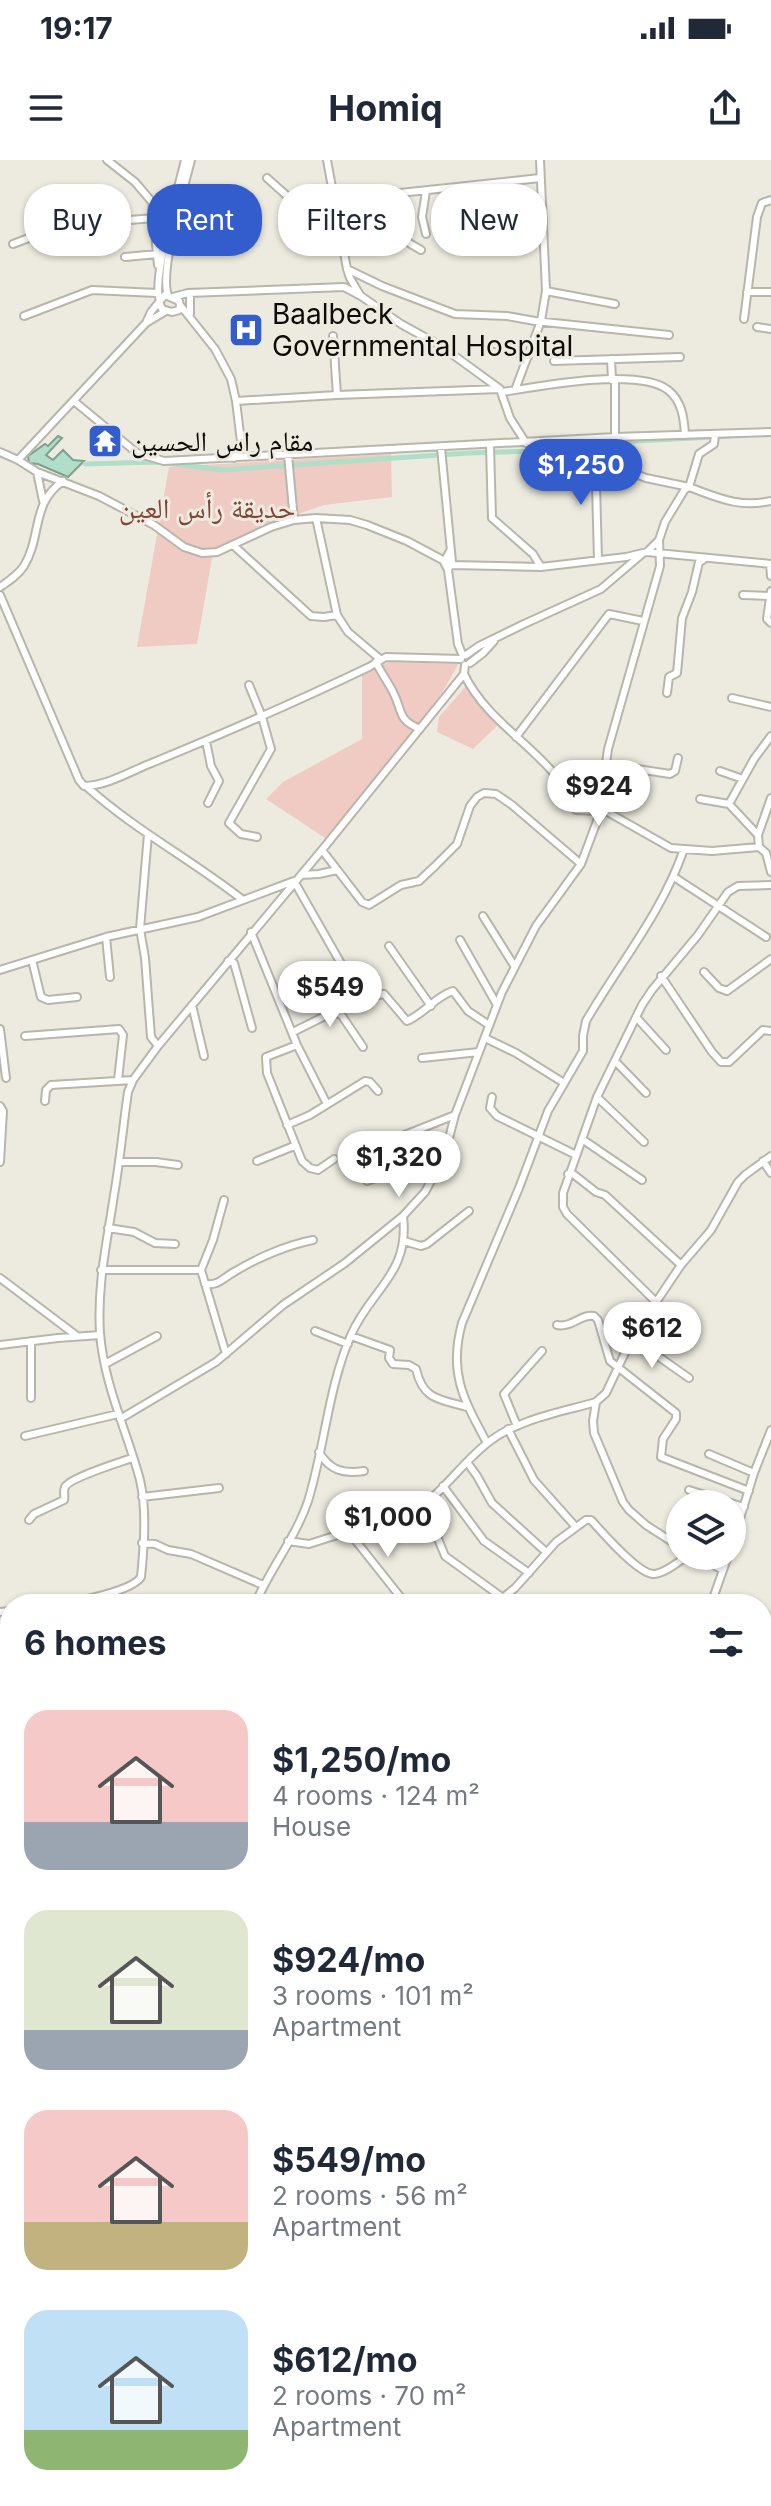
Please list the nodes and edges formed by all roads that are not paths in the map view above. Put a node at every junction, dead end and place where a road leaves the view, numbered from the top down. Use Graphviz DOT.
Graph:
graph roads {
  1 [pos="107,160"];
  2 [pos="188,160"];
  3 [pos="327,160"];
  4 [pos="540,160"];
  5 [pos="267,178"];
  6 [pos="540,178"];
  7 [pos="331,184"];
  8 [pos="488,184"];
  9 [pos="278,188"];
  10 [pos="431,190"];
  11 [pos="426,191"];
  12 [pos="415,192"];
  13 [pos="147,195"];
  14 [pos="771,200"];
  15 [pos="147,219"];
  16 [pos="426,234"];
  17 [pos="13,244"];
  18 [pos="415,246"];
  19 [pos="421,250"];
  20 [pos="147,255"];
  21 [pos="159,256"];
  22 [pos="345,256"];
  23 [pos="125,257"];
  24 [pos="347,269"];
  25 [pos="164,270"];
  26 [pos="350,278"];
  27 [pos="344,287"];
  28 [pos="546,291"];
  29 [pos="747,292"];
  30 [pos="771,292"];
  31 [pos="170,296"];
  32 [pos="192,296"];
  33 [pos="361,296"];
  34 [pos="159,298"];
  35 [pos="180,304"];
  36 [pos="615,304"];
  37 [pos="166,311"];
  38 [pos="175,312"];
  39 [pos="190,314"];
  40 [pos="24,316"];
  41 [pos="744,319"];
  42 [pos="194,321"];
  43 [pos="541,321"];
  44 [pos="146,323"];
  45 [pos="757,327"];
  46 [pos="771,329"];
  47 [pos="669,335"];
  48 [pos="333,336"];
  49 [pos="493,343"];
  50 [pos="528,357"];
  51 [pos="680,357"];
  52 [pos="611,359"];
  53 [pos="554,361"];
  54 [pos="613,380"];
  55 [pos="515,390"];
  56 [pos="502,391"];
  57 [pos="337,395"];
  58 [pos="236,401"];
  59 [pos="75,402"];
  60 [pos="771,432"];
  61 [pos="685,435"];
  62 [pos="615,437"];
  63 [pos="715,438"];
  64 [pos="241,442"];
  65 [pos="539,442"];
  66 [pos="526,443"];
  67 [pos="490,451"];
  68 [pos="0,452"];
  69 [pos="442,454"];
  70 [pos="255,457"];
  71 [pos="234,458"];
  72 [pos="288,458"];
  73 [pos="18,460"];
  74 [pos="600,460"];
  75 [pos="37,472"];
  76 [pos="63,481"];
  77 [pos="689,487"];
  78 [pos="43,501"];
  79 [pos="771,501"];
  80 [pos="316,518"];
  81 [pos="294,520"];
  82 [pos="659,540"];
  83 [pos="233,545"];
  84 [pos="645,552"];
  85 [pos="533,554"];
  86 [pos="660,554"];
  87 [pos="706,558"];
  88 [pos="598,560"];
  89 [pos="448,563"];
  90 [pos="771,564"];
  91 [pos="531,567"];
  92 [pos="541,567"];
  93 [pos="0,576"];
  94 [pos="771,576"];
  95 [pos="7,582"];
  96 [pos="0,587"];
  97 [pos="770,594"];
  98 [pos="0,595"];
  99 [pos="743,595"];
  100 [pos="337,615"];
  101 [pos="643,621"];
  102 [pos="771,623"];
  103 [pos="465,660"];
  104 [pos="378,661"];
  105 [pos="464,674"];
  106 [pos="249,685"];
  107 [pos="667,693"];
  108 [pos="732,698"];
  109 [pos="771,707"];
  110 [pos="262,717"];
  111 [pos="420,729"];
  112 [pos="771,736"];
  113 [pos="516,737"];
  114 [pos="206,741"];
  115 [pos="678,758"];
  116 [pos="605,764"];
  117 [pos="720,771"];
  118 [pos="743,779"];
  119 [pos="87,787"];
  120 [pos="771,798"];
  121 [pos="700,799"];
  122 [pos="208,803"];
  123 [pos="729,804"];
  124 [pos="600,809"];
  125 [pos="148,834"];
  126 [pos="758,835"];
  127 [pos="257,837"];
  128 [pos="759,847"];
  129 [pos="684,849"];
  130 [pos="322,850"];
  131 [pos="581,864"];
  132 [pos="337,870"];
  133 [pos="771,872"];
  134 [pos="301,875"];
  135 [pos="674,877"];
  136 [pos="294,881"];
  137 [pos="771,885"];
  138 [pos="268,890"];
  139 [pos="243,900"];
  140 [pos="278,901"];
  141 [pos="718,906"];
  142 [pos="483,916"];
  143 [pos="140,929"];
  144 [pos="251,932"];
  145 [pos="106,937"];
  146 [pos="766,937"];
  147 [pos="460,940"];
  148 [pos="389,946"];
  149 [pos="771,959"];
  150 [pos="32,960"];
  151 [pos="228,961"];
  152 [pos="515,967"];
  153 [pos="0,970"];
  154 [pos="704,972"];
  155 [pos="661,976"];
  156 [pos="110,977"];
  157 [pos="77,997"];
  158 [pos="192,1005"];
  159 [pos="497,1005"];
  160 [pos="431,1006"];
  161 [pos="636,1017"];
  162 [pos="489,1025"];
  163 [pos="252,1028"];
  164 [pos="0,1029"];
  165 [pos="771,1031"];
  166 [pos="293,1032"];
  167 [pos="25,1036"];
  168 [pos="485,1038"];
  169 [pos="297,1045"];
  170 [pos="158,1046"];
  171 [pos="363,1047"];
  172 [pos="666,1050"];
  173 [pos="479,1052"];
  174 [pos="204,1056"];
  175 [pos="422,1058"];
  176 [pos="615,1061"];
  177 [pos="6,1078"];
  178 [pos="118,1080"];
  179 [pos="133,1080"];
  180 [pos="564,1083"];
  181 [pos="378,1091"];
  182 [pos="646,1093"];
  183 [pos="492,1097"];
  184 [pos="597,1097"];
  185 [pos="45,1101"];
  186 [pos="327,1104"];
  187 [pos="0,1106"];
  188 [pos="455,1115"];
  189 [pos="287,1125"];
  190 [pos="538,1138"];
  191 [pos="582,1139"];
  192 [pos="644,1142"];
  193 [pos="294,1146"];
  194 [pos="576,1155"];
  195 [pos="771,1156"];
  196 [pos="334,1159"];
  197 [pos="257,1161"];
  198 [pos="763,1161"];
  199 [pos="0,1162"];
  200 [pos="119,1162"];
  201 [pos="178,1165"];
  202 [pos="771,1173"];
  203 [pos="568,1174"];
  204 [pos="642,1180"];
  205 [pos="367,1181"];
  206 [pos="224,1200"];
  207 [pos="469,1211"];
  208 [pos="403,1216"];
  209 [pos="108,1228"];
  210 [pos="313,1240"];
  211 [pos="404,1241"];
  212 [pos="175,1244"];
  213 [pos="681,1265"];
  214 [pos="101,1270"];
  215 [pos="201,1270"];
  216 [pos="0,1278"];
  217 [pos="205,1284"];
  218 [pos="657,1303"];
  219 [pos="557,1325"];
  220 [pos="315,1331"];
  221 [pos="100,1335"];
  222 [pos="77,1336"];
  223 [pos="157,1336"];
  224 [pos="632,1338"];
  225 [pos="349,1340"];
  226 [pos="31,1341"];
  227 [pos="0,1345"];
  228 [pos="542,1351"];
  229 [pos="226,1354"];
  230 [pos="105,1364"];
  231 [pos="618,1368"];
  232 [pos="689,1378"];
  233 [pos="31,1398"];
  234 [pos="596,1402"];
  235 [pos="467,1407"];
  236 [pos="119,1416"];
  237 [pos="517,1426"];
  238 [pos="508,1429"];
  239 [pos="771,1430"];
  240 [pos="25,1436"];
  241 [pos="487,1443"];
  242 [pos="319,1452"];
  243 [pos="709,1454"];
  244 [pos="132,1458"];
  245 [pos="467,1462"];
  246 [pos="364,1471"];
  247 [pos="754,1473"];
  248 [pos="443,1486"];
  249 [pos="219,1488"];
  250 [pos="749,1491"];
  251 [pos="142,1497"];
  252 [pos="746,1501"];
  253 [pos="424,1504"];
  254 [pos="29,1520"];
  255 [pos="575,1526"];
  256 [pos="348,1531"];
  257 [pos="666,1538"];
  258 [pos="288,1541"];
  259 [pos="142,1543"];
  260 [pos="546,1552"];
  261 [pos="666,1568"];
  262 [pos="723,1570"];
  263 [pos="529,1573"];
  264 [pos="263,1585"];
  265 [pos="100,1594"];
  266 [pos="259,1594"];
  267 [pos="398,1594"];
  268 [pos="497,1594"];
  269 [pos="507,1594"];
  270 [pos="715,1594"];
  1 -- 13 [label="street"];
  2 -- 25 [label="street"];
  3 -- 7 [label="street"];
  4 -- 6 [label="street"];
  5 -- 9 [label="street"];
  6 -- 8 [label="street"];
  6 -- 28 [label="street"];
  10 -- 11 [label="street"];
  11 -- 12 [label="street"];
  11 -- 16 [label="street"];
  14 -- 29 [label="street"];
  15 -- 17 [label="street"];
  18 -- 19 [label="street"];
  20 -- 23 [label="street"];
  21 -- 25 [label="street"];
  22 -- 24 [label="street"];
  24 -- 26 [label="street"];
  24 -- 43 [label="street"];
  25 -- 31 [label="street"];
  25 -- 34 [label="street"];
  26 -- 27 [label="street"];
  26 -- 33 [label="street"];
  27 -- 32 [label="street"];
  27 -- 33 [label="street"];
  28 -- 36 [label="street"];
  28 -- 43 [label="street"];
  29 -- 30 [label="street"];
  29 -- 41 [label="street"];
  31 -- 32 [label="street"];
  31 -- 34 [label="street"];
  31 -- 35 [label="street"];
  32 -- 35 [label="street"];
  32 -- 39 [label="street"];
  33 -- 56 [label="street"];
  34 -- 37 [label="street"];
  34 -- 40 [label="street"];
  34 -- 44 [label="street"];
  35 -- 38 [label="street"];
  35 -- 39 [label="street"];
  37 -- 38 [label="street"];
  37 -- 44 [label="street"];
  38 -- 42 [label="street"];
  39 -- 42 [label="street"];
  42 -- 58 [label="street"];
  43 -- 47 [label="street"];
  43 -- 50 [label="street"];
  44 -- 59 [label="street"];
  45 -- 46 [label="street"];
  48 -- 57 [label="street"];
  49 -- 50 [label="street"];
  50 -- 55 [label="street"];
  51 -- 52 [label="street"];
  52 -- 53 [label="street"];
  52 -- 54 [label="street"];
  54 -- 55 [label="street"];
  54 -- 61 [label="street"];
  54 -- 62 [label="street"];
  55 -- 56 [label="street"];
  56 -- 57 [label="street"];
  56 -- 66 [label="street"];
  57 -- 58 [label="street"];
  58 -- 64 [label="street"];
  59 -- 71 [label="street"];
  59 -- 73 [label="street"];
  60 -- 63 [label="street"];
  61 -- 62 [label="street"];
  61 -- 63 [label="street"];
  62 -- 65 [label="street"];
  63 -- 77 [label="street"];
  64 -- 70 [label="street"];
  64 -- 71 [label="street"];
  65 -- 66 [label="street"];
  65 -- 74 [label="street"];
  66 -- 67 [label="street"];
  67 -- 69 [label="street"];
  67 -- 85 [label="street"];
  68 -- 73 [label="street"];
  69 -- 72 [label="street"];
  69 -- 89 [label="street"];
  70 -- 71 [label="street"];
  70 -- 72 [label="street"];
  72 -- 81 [label="street"];
  73 -- 75 [label="street"];
  74 -- 77 [label="street"];
  74 -- 88 [label="street"];
  75 -- 76 [label="street"];
  75 -- 78 [label="street"];
  76 -- 78 [label="street"];
  76 -- 83 [label="street"];
  77 -- 79 [label="street"];
  77 -- 82 [label="street"];
  78 -- 95 [label="street"];
  80 -- 81 [label="street"];
  80 -- 89 [label="street"];
  80 -- 100 [label="street"];
  81 -- 83 [label="street"];
  82 -- 84 [label="street"];
  82 -- 86 [label="street"];
  83 -- 100 [label="street"];
  84 -- 86 [label="street"];
  84 -- 88 [label="street"];
  84 -- 103 [label="street"];
  85 -- 91 [label="street"];
  85 -- 92 [label="street"];
  86 -- 87 [label="street"];
  86 -- 101 [label="street"];
  87 -- 90 [label="street"];
  87 -- 107 [label="street"];
  88 -- 92 [label="street"];
  89 -- 91 [label="street"];
  89 -- 103 [label="street"];
  90 -- 94 [label="street"];
  91 -- 92 [label="street"];
  93 -- 95 [label="street"];
  95 -- 96 [label="street"];
  97 -- 99 [label="street"];
  97 -- 102 [label="street"];
  98 -- 119 [label="street"];
  100 -- 104 [label="street"];
  101 -- 113 [label="street"];
  101 -- 116 [label="street"];
  103 -- 104 [label="street"];
  103 -- 105 [label="street"];
  104 -- 110 [label="street"];
  104 -- 111 [label="street"];
  105 -- 111 [label="street"];
  105 -- 113 [label="street"];
  106 -- 110 [label="street"];
  108 -- 109 [label="street"];
  110 -- 114 [label="street"];
  110 -- 127 [label="street"];
  111 -- 130 [label="street"];
  112 -- 118 [label="street"];
  113 -- 124 [label="street"];
  114 -- 119 [label="street"];
  114 -- 122 [label="street"];
  115 -- 116 [label="street"];
  116 -- 124 [label="street"];
  117 -- 118 [label="street"];
  118 -- 123 [label="street"];
  119 -- 125 [label="street"];
  120 -- 126 [label="street"];
  121 -- 123 [label="street"];
  123 -- 126 [label="street"];
  124 -- 129 [label="street"];
  124 -- 131 [label="street"];
  125 -- 139 [label="street"];
  125 -- 143 [label="street"];
  126 -- 128 [label="street"];
  128 -- 129 [label="street"];
  128 -- 133 [label="street"];
  129 -- 135 [label="street"];
  130 -- 132 [label="street"];
  130 -- 134 [label="street"];
  131 -- 132 [label="street"];
  131 -- 152 [label="street"];
  132 -- 134 [label="street"];
  134 -- 136 [label="street"];
  135 -- 141 [label="street"];
  135 -- 180 [label="street"];
  136 -- 138 [label="street"];
  136 -- 140 [label="street"];
  136 -- 160 [label="street"];
  137 -- 141 [label="street"];
  138 -- 139 [label="street"];
  138 -- 140 [label="street"];
  139 -- 143 [label="street"];
  140 -- 144 [label="street"];
  141 -- 146 [label="street"];
  141 -- 155 [label="street"];
  142 -- 152 [label="street"];
  143 -- 145 [label="street"];
  143 -- 170 [label="street"];
  144 -- 151 [label="street"];
  144 -- 166 [label="street"];
  145 -- 150 [label="street"];
  145 -- 156 [label="street"];
  147 -- 159 [label="street"];
  148 -- 160 [label="street"];
  149 -- 154 [label="street"];
  150 -- 153 [label="street"];
  150 -- 157 [label="street"];
  151 -- 158 [label="street"];
  151 -- 163 [label="street"];
  152 -- 159 [label="street"];
  155 -- 161 [label="street"];
  155 -- 165 [label="street"];
  158 -- 170 [label="street"];
  158 -- 174 [label="street"];
  159 -- 162 [label="street"];
  160 -- 162 [label="street"];
  161 -- 172 [label="street"];
  161 -- 176 [label="street"];
  162 -- 168 [label="street"];
  164 -- 177 [label="street"];
  166 -- 169 [label="street"];
  166 -- 171 [label="street"];
  167 -- 178 [label="street"];
  168 -- 173 [label="street"];
  168 -- 180 [label="street"];
  169 -- 186 [label="street"];
  169 -- 189 [label="street"];
  170 -- 179 [label="street"];
  173 -- 175 [label="street"];
  173 -- 188 [label="street"];
  176 -- 182 [label="street"];
  176 -- 184 [label="street"];
  178 -- 179 [label="street"];
  178 -- 185 [label="street"];
  179 -- 200 [label="street"];
  180 -- 190 [label="street"];
  181 -- 186 [label="street"];
  183 -- 190 [label="street"];
  184 -- 191 [label="street"];
  184 -- 192 [label="street"];
  186 -- 189 [label="street"];
  187 -- 199 [label="street"];
  188 -- 205 [label="street"];
  188 -- 208 [label="street"];
  189 -- 193 [label="street"];
  190 -- 194 [label="street"];
  190 -- 235 [label="street"];
  191 -- 194 [label="street"];
  191 -- 204 [label="street"];
  193 -- 196 [label="street"];
  193 -- 197 [label="street"];
  194 -- 203 [label="street"];
  195 -- 198 [label="street"];
  198 -- 202 [label="street"];
  198 -- 213 [label="street"];
  200 -- 201 [label="street"];
  200 -- 209 [label="street"];
  203 -- 213 [label="street"];
  203 -- 218 [label="street"];
  206 -- 215 [label="street"];
  207 -- 211 [label="street"];
  208 -- 211 [label="street"];
  208 -- 229 [label="street"];
  209 -- 212 [label="street"];
  209 -- 214 [label="street"];
  210 -- 217 [label="street"];
  211 -- 225 [label="street"];
  213 -- 218 [label="street"];
  214 -- 215 [label="street"];
  214 -- 221 [label="street"];
  215 -- 217 [label="street"];
  216 -- 222 [label="street"];
  217 -- 229 [label="street"];
  218 -- 224 [label="street"];
  219 -- 231 [label="street"];
  220 -- 225 [label="street"];
  221 -- 222 [label="street"];
  221 -- 230 [label="street"];
  222 -- 226 [label="street"];
  223 -- 230 [label="street"];
  224 -- 231 [label="street"];
  224 -- 232 [label="street"];
  225 -- 235 [label="street"];
  225 -- 242 [label="street"];
  226 -- 227 [label="street"];
  226 -- 233 [label="street"];
  228 -- 237 [label="street"];
  229 -- 236 [label="street"];
  230 -- 236 [label="street"];
  231 -- 234 [label="street"];
  231 -- 250 [label="street"];
  234 -- 237 [label="street"];
  234 -- 257 [label="street"];
  235 -- 241 [label="street"];
  236 -- 240 [label="street"];
  236 -- 244 [label="street"];
  237 -- 238 [label="street"];
  238 -- 241 [label="street"];
  238 -- 255 [label="street"];
  239 -- 247 [label="street"];
  241 -- 245 [label="street"];
  242 -- 246 [label="street"];
  242 -- 258 [label="street"];
  243 -- 247 [label="street"];
  244 -- 251 [label="street"];
  244 -- 254 [label="street"];
  245 -- 248 [label="street"];
  245 -- 260 [label="street"];
  247 -- 250 [label="street"];
  248 -- 253 [label="street"];
  248 -- 263 [label="street"];
  249 -- 251 [label="street"];
  250 -- 252 [label="street"];
  251 -- 259 [label="street"];
  253 -- 256 [label="street"];
  253 -- 268 [label="street"];
  255 -- 260 [label="street"];
  255 -- 261 [label="street"];
  256 -- 258 [label="street"];
  256 -- 267 [label="street"];
  258 -- 264 [label="street"];
  259 -- 264 [label="street"];
  259 -- 265 [label="street"];
  260 -- 263 [label="street"];
  262 -- 270 [label="street"];
  263 -- 269 [label="street"];
  264 -- 266 [label="street"];
}
